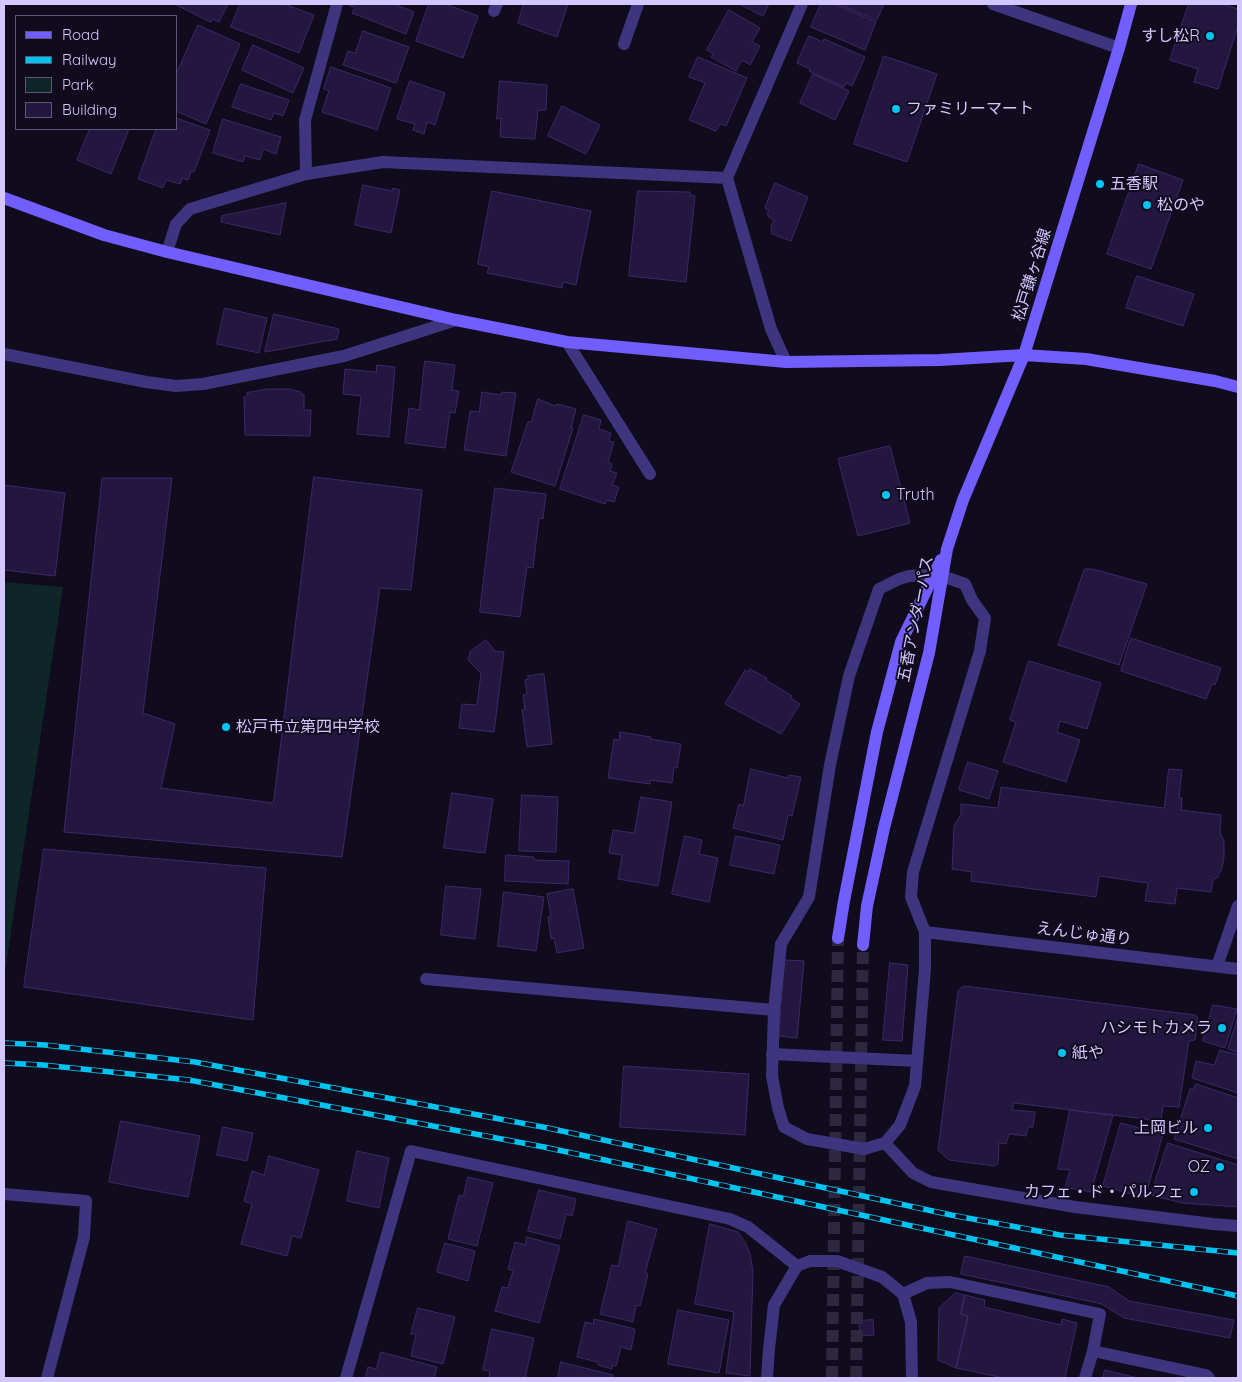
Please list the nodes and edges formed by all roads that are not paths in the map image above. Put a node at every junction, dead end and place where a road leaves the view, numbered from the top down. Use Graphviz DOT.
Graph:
graph roads {
  1 [pos="337,4"];
  2 [pos="638,4"];
  3 [pos="802,4"];
  4 [pos="993,4"];
  5 [pos="1131,4"];
  6 [pos="624,44"];
  7 [pos="1119,48"];
  8 [pos="306,174"];
  9 [pos="727,178"];
  10 [pos="4,198"];
  11 [pos="167,252"];
  12 [pos="456,320"];
  13 [pos="567,342"];
  14 [pos="4,354"];
  15 [pos="1024,355"];
  16 [pos="786,362"];
  17 [pos="1238,387"];
  18 [pos="650,474"];
  19 [pos="947,549"];
  20 [pos="937,575"];
  21 [pos="1238,906"];
  22 [pos="925,932"];
  23 [pos="838,938"];
  24 [pos="863,945"];
  25 [pos="1217,966"];
  26 [pos="1238,969"];
  27 [pos="426,979"];
  28 [pos="774,1010"];
  29 [pos="772,1054"];
  30 [pos="917,1061"];
  31 [pos="885,1143"];
  32 [pos="4,1194"];
  33 [pos="1238,1226"];
  34 [pos="797,1266"];
  35 [pos="903,1294"];
  36 [pos="1093,1352"];
  37 [pos="47,1378"];
  38 [pos="346,1378"];
  39 [pos="767,1378"];
  40 [pos="912,1378"];
  41 [pos="1084,1378"];
  42 [pos="1209,1378"];
  1 -- 8 [label="street"];
  2 -- 6 [label="street"];
  3 -- 9 [label="street"];
  4 -- 7 [label="street"];
  5 -- 7 [label="main road, 松戸鎌ヶ谷線"];
  7 -- 15 [label="main road, 松戸鎌ヶ谷線"];
  8 -- 9 [label="street"];
  8 -- 11 [label="street"];
  9 -- 16 [label="street"];
  10 -- 11 [label="main road"];
  11 -- 12 [label="main road"];
  12 -- 13 [label="main road"];
  12 -- 14 [label="street"];
  13 -- 16 [label="main road"];
  13 -- 18 [label="street"];
  15 -- 16 [label="main road"];
  15 -- 17 [label="main road"];
  15 -- 19 [label="main road, 松戸鎌ヶ谷線"];
  19 -- 20 [label="main road, 五香アンダーパス"];
  20 -- 22 [label="street"];
  20 -- 23 [label="main road, 五香アンダーパス"];
  20 -- 24 [label="main road, 五香アンダーパス"];
  20 -- 28 [label="street"];
  21 -- 25 [label="street"];
  22 -- 25 [label="street, えんじゅ通り"];
  22 -- 30 [label="street"];
  25 -- 26 [label="street, えんじゅ通り"];
  27 -- 28 [label="street"];
  28 -- 29 [label="street"];
  29 -- 30 [label="street"];
  29 -- 31 [label="street"];
  30 -- 31 [label="street"];
  31 -- 33 [label="street"];
  32 -- 37 [label="street"];
  34 -- 35 [label="street"];
  34 -- 38 [label="street"];
  34 -- 39 [label="street"];
  35 -- 36 [label="street"];
  35 -- 40 [label="street"];
  36 -- 41 [label="street"];
  36 -- 42 [label="street"];
}
